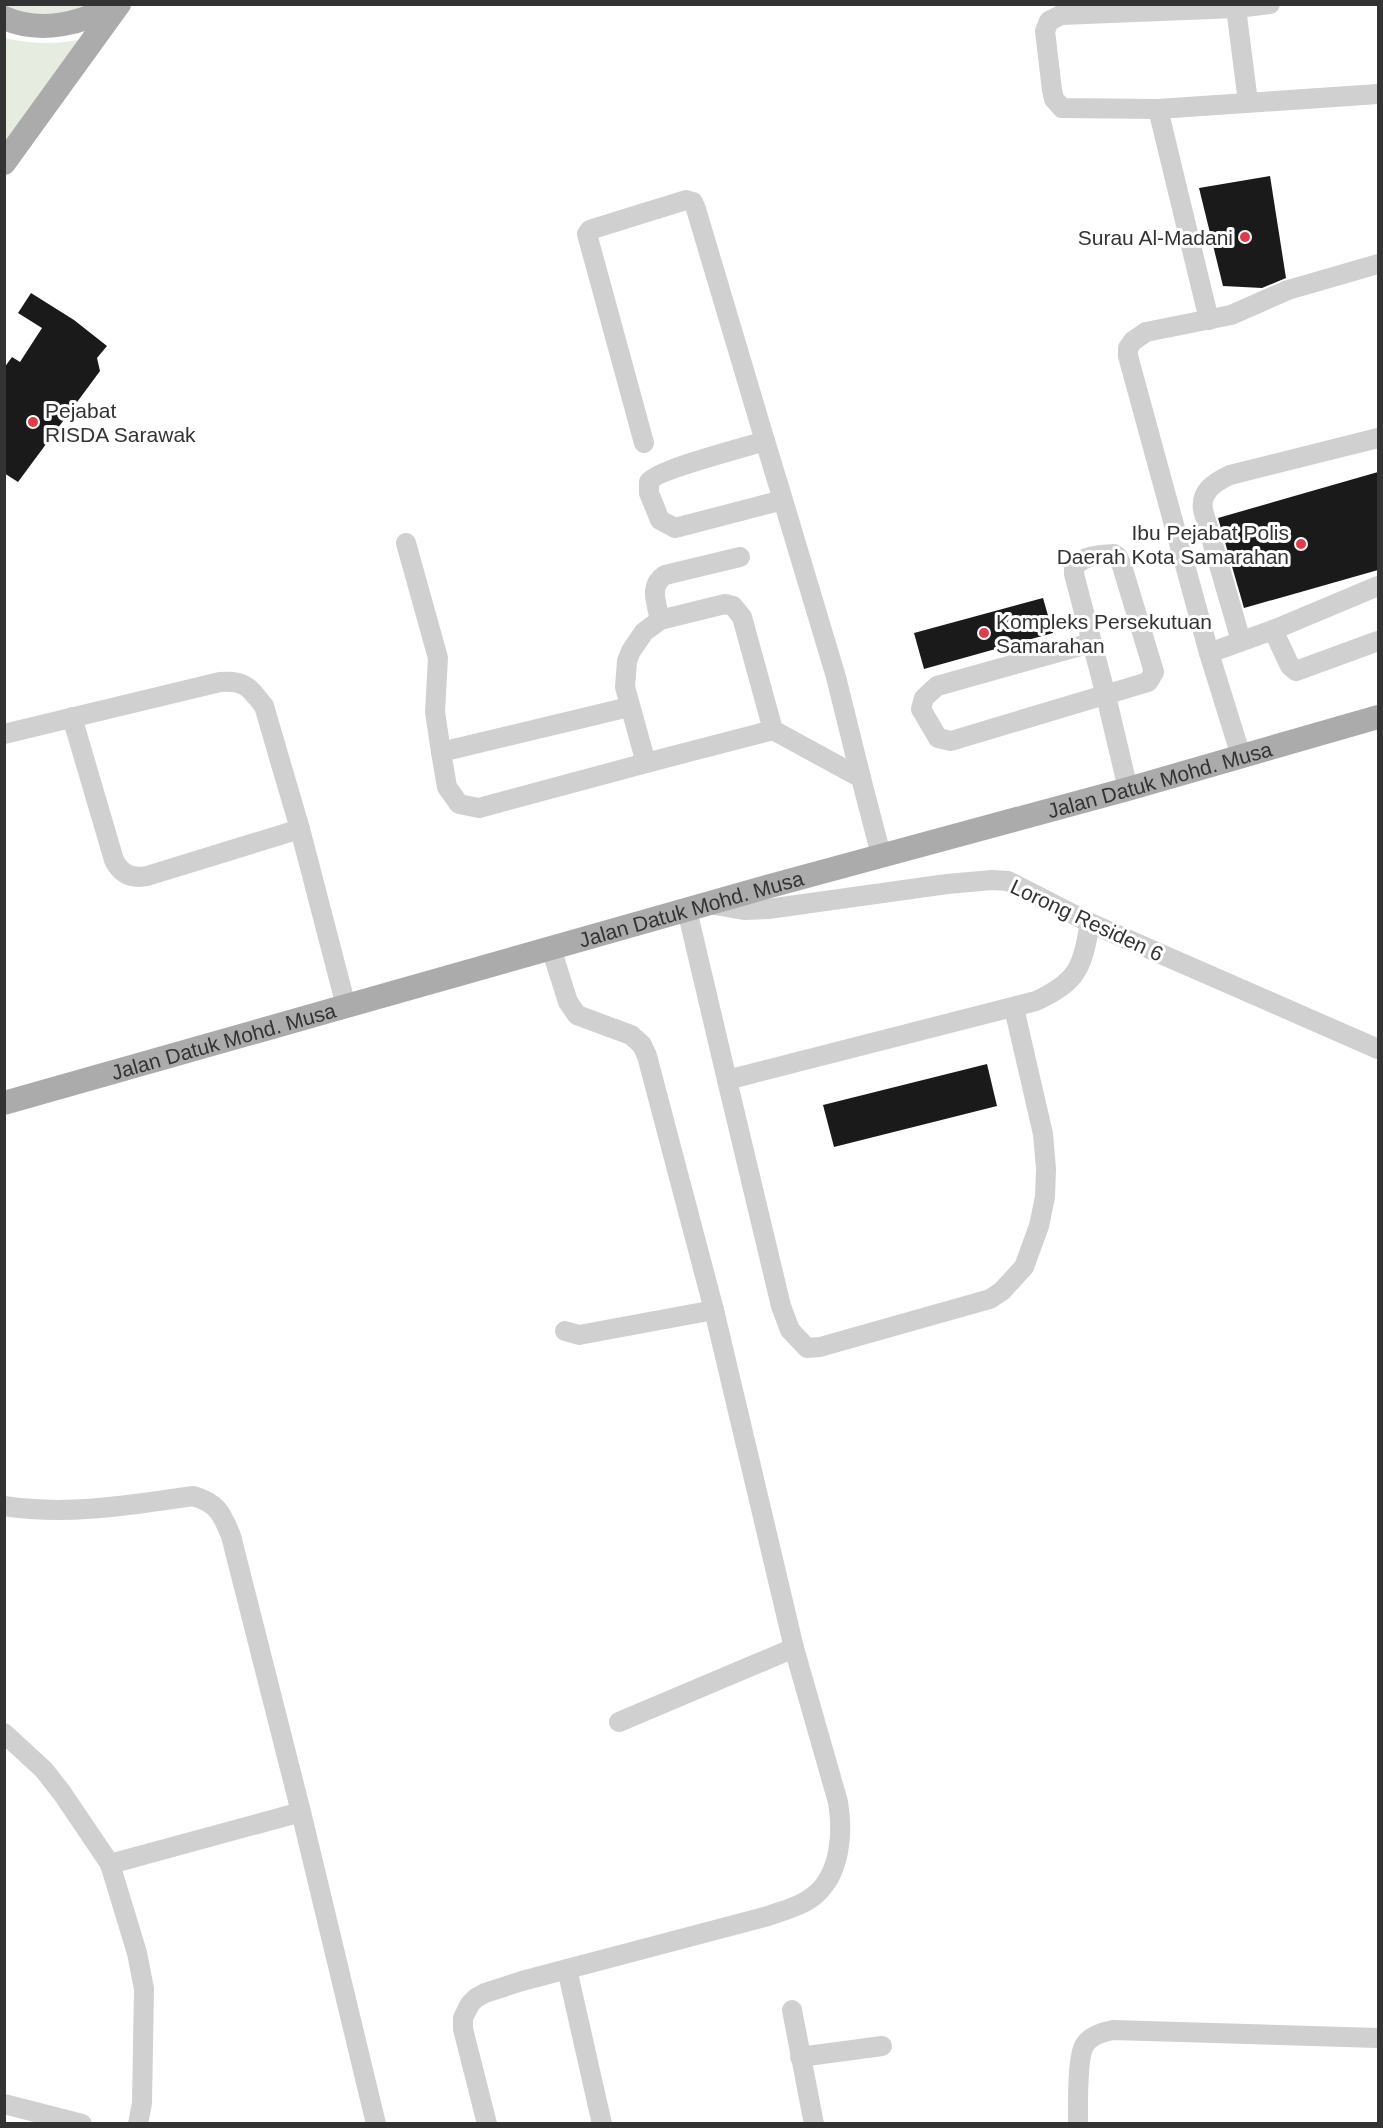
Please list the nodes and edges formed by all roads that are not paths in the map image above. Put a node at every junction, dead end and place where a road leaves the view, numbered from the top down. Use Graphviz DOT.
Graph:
graph roads {
  1 [pos="117,4"];
  2 [pos="1270,4"];
  3 [pos="1236,8"];
  4 [pos="4,18"];
  5 [pos="1378,94"];
  6 [pos="1248,102"];
  7 [pos="1158,109"];
  8 [pos="4,163"];
  9 [pos="1378,264"];
  10 [pos="1209,320"];
  11 [pos="1378,438"];
  12 [pos="765,441"];
  13 [pos="644,443"];
  14 [pos="783,500"];
  15 [pos="406,543"];
  16 [pos="740,557"];
  17 [pos="1378,586"];
  18 [pos="660,620"];
  19 [pos="1273,630"];
  20 [pos="1241,641"];
  21 [pos="1378,641"];
  22 [pos="1091,643"];
  23 [pos="1209,653"];
  24 [pos="1106,696"];
  25 [pos="629,707"];
  26 [pos="72,717"];
  27 [pos="1378,717"];
  28 [pos="773,730"];
  29 [pos="4,734"];
  30 [pos="441,752"];
  31 [pos="1241,756"];
  32 [pos="646,763"];
  33 [pos="861,778"];
  34 [pos="1128,789"];
  35 [pos="300,829"];
  36 [pos="881,855"];
  37 [pos="698,907"];
  38 [pos="1090,923"];
  39 [pos="551,948"];
  40 [pos="346,1006"];
  41 [pos="1014,1008"];
  42 [pos="1378,1049"];
  43 [pos="727,1080"];
  44 [pos="4,1103"];
  45 [pos="714,1310"];
  46 [pos="565,1331"];
  47 [pos="4,1506"];
  48 [pos="794,1648"];
  49 [pos="619,1722"];
  50 [pos="4,1733"];
  51 [pos="301,1812"];
  52 [pos="110,1863"];
  53 [pos="567,1970"];
  54 [pos="792,2010"];
  55 [pos="1378,2038"];
  56 [pos="882,2046"];
  57 [pos="800,2056"];
  58 [pos="4,2104"];
  59 [pos="82,2124"];
  60 [pos="138,2124"];
  61 [pos="376,2124"];
  62 [pos="487,2124"];
  63 [pos="602,2124"];
  64 [pos="814,2124"];
  65 [pos="1078,2124"];
  1 -- 4 [label="main road"];
  1 -- 8 [label="main road"];
  2 -- 3 [label="street"];
  3 -- 6 [label="street"];
  3 -- 7 [label="street"];
  5 -- 6 [label="street"];
  6 -- 7 [label="street"];
  7 -- 10 [label="street"];
  9 -- 10 [label="street"];
  10 -- 23 [label="street"];
  11 -- 20 [label="street"];
  12 -- 13 [label="street"];
  12 -- 14 [label="street"];
  12 -- 14 [label="street"];
  14 -- 33 [label="street"];
  15 -- 30 [label="street"];
  16 -- 18 [label="street"];
  17 -- 19 [label="street"];
  18 -- 25 [label="street"];
  18 -- 28 [label="street"];
  19 -- 20 [label="street"];
  19 -- 21 [label="street"];
  20 -- 23 [label="street"];
  22 -- 24 [label="street"];
  22 -- 24 [label="street"];
  22 -- 24 [label="street"];
  23 -- 31 [label="street"];
  24 -- 34 [label="street"];
  25 -- 30 [label="street"];
  25 -- 32 [label="street"];
  26 -- 29 [label="street"];
  26 -- 35 [label="street"];
  26 -- 35 [label="street"];
  27 -- 31 [label="main road, Jalan Datuk Mohd. Musa"];
  28 -- 32 [label="street"];
  28 -- 33 [label="street"];
  30 -- 32 [label="street"];
  31 -- 34 [label="main road, Jalan Datuk Mohd. Musa"];
  33 -- 36 [label="street"];
  34 -- 36 [label="main road, Jalan Datuk Mohd. Musa"];
  35 -- 40 [label="street"];
  36 -- 37 [label="main road, Jalan Datuk Mohd. Musa"];
  37 -- 38 [label="street, Lorong Residen 6"];
  37 -- 39 [label="main road, Jalan Datuk Mohd. Musa"];
  37 -- 43 [label="street"];
  38 -- 41 [label="street"];
  38 -- 42 [label="street, Lorong Residen 6"];
  39 -- 40 [label="main road, Jalan Datuk Mohd. Musa"];
  39 -- 45 [label="street"];
  40 -- 44 [label="main road, Jalan Datuk Mohd. Musa"];
  41 -- 43 [label="street"];
  41 -- 43 [label="street"];
  45 -- 46 [label="street"];
  45 -- 48 [label="street"];
  47 -- 51 [label="street"];
  48 -- 49 [label="street"];
  48 -- 53 [label="street"];
  50 -- 52 [label="street"];
  51 -- 52 [label="street"];
  51 -- 61 [label="street"];
  52 -- 60 [label="street"];
  53 -- 62 [label="street"];
  53 -- 63 [label="street"];
  54 -- 57 [label="street"];
  55 -- 65 [label="street"];
  56 -- 57 [label="street"];
  57 -- 64 [label="street"];
  58 -- 59 [label="street"];
}
